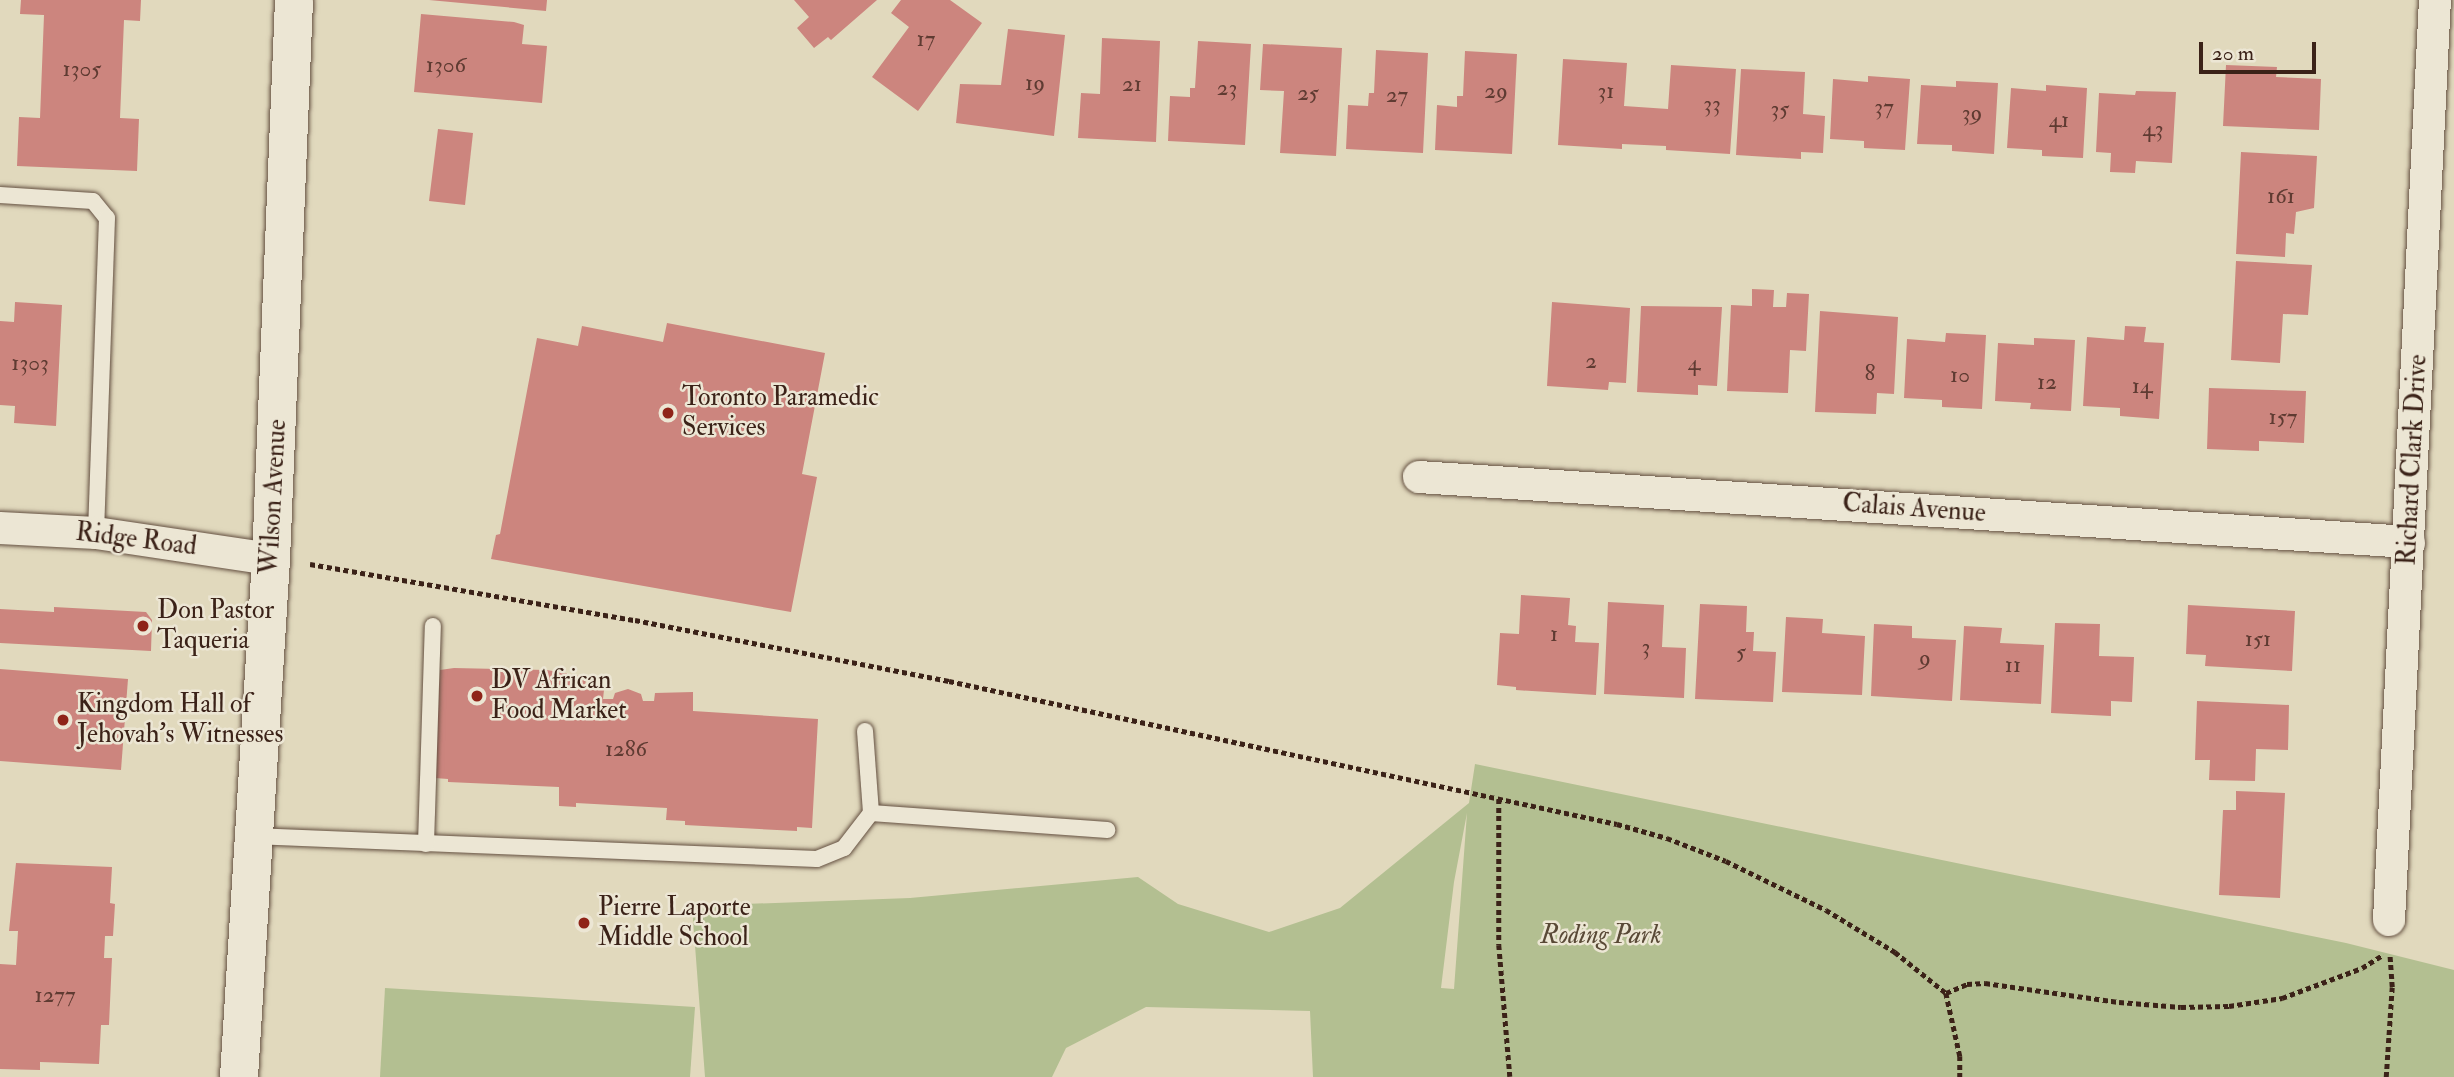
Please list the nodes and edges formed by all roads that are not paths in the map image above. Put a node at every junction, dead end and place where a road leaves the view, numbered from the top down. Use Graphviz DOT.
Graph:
graph roads {
  1 [pos="294,0"];
  2 [pos="2435,0"];
  3 [pos="0,195"];
  4 [pos="1419,477"];
  5 [pos="0,528"];
  6 [pos="96,533"];
  7 [pos="2409,542"];
  8 [pos="271,559"];
  9 [pos="433,626"];
  10 [pos="865,731"];
  11 [pos="871,813"];
  12 [pos="1107,830"];
  13 [pos="253,835"];
  14 [pos="426,844"];
  15 [pos="2389,920"];
  16 [pos="239,1077"];
  1 -- 8 [label="main road, Wilson Avenue"];
  2 -- 7 [label="street, Richard Clark Drive"];
  3 -- 6 [label="lane"];
  4 -- 7 [label="street, Calais Avenue"];
  5 -- 6 [label="street, Ridge Road"];
  6 -- 8 [label="street, Ridge Road"];
  7 -- 15 [label="street, Richard Clark Drive"];
  8 -- 13 [label="main road, Wilson Avenue"];
  9 -- 14 [label="lane"];
  10 -- 11 [label="lane"];
  11 -- 12 [label="lane"];
  11 -- 14 [label="lane"];
  13 -- 14 [label="lane"];
  13 -- 16 [label="main road, Wilson Avenue"];
}
